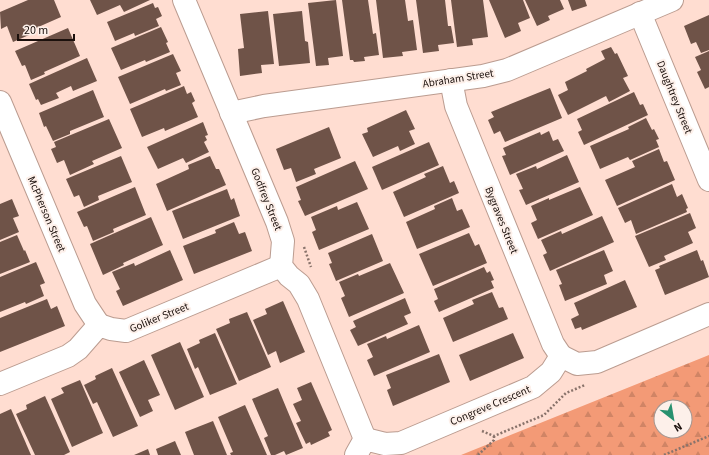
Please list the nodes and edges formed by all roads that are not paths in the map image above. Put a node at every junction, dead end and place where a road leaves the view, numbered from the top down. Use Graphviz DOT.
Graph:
graph roads {
  1 [pos="184,0"];
  2 [pos="672,0"];
  3 [pos="640,14"];
  4 [pos="451,80"];
  5 [pos="0,102"];
  6 [pos="231,113"];
  7 [pos="709,180"];
  8 [pos="282,266"];
  9 [pos="709,314"];
  10 [pos="98,325"];
  11 [pos="561,356"];
  12 [pos="0,384"];
  13 [pos="361,447"];
  1 -- 6 [label="street, Godfrey Street"];
  2 -- 3 [label="street, Abraham Street"];
  3 -- 4 [label="street, Abraham Street"];
  3 -- 7 [label="street, Daughtrey Street"];
  4 -- 6 [label="street, Abraham Street"];
  4 -- 11 [label="street, Bygraves Street"];
  5 -- 10 [label="street, McPherson Street"];
  6 -- 8 [label="street, Godfrey Street"];
  8 -- 10 [label="street, Goliker Street"];
  8 -- 13 [label="street"];
  9 -- 11 [label="street"];
  10 -- 12 [label="street"];
  11 -- 13 [label="street, Congreve Crescent"];
}
